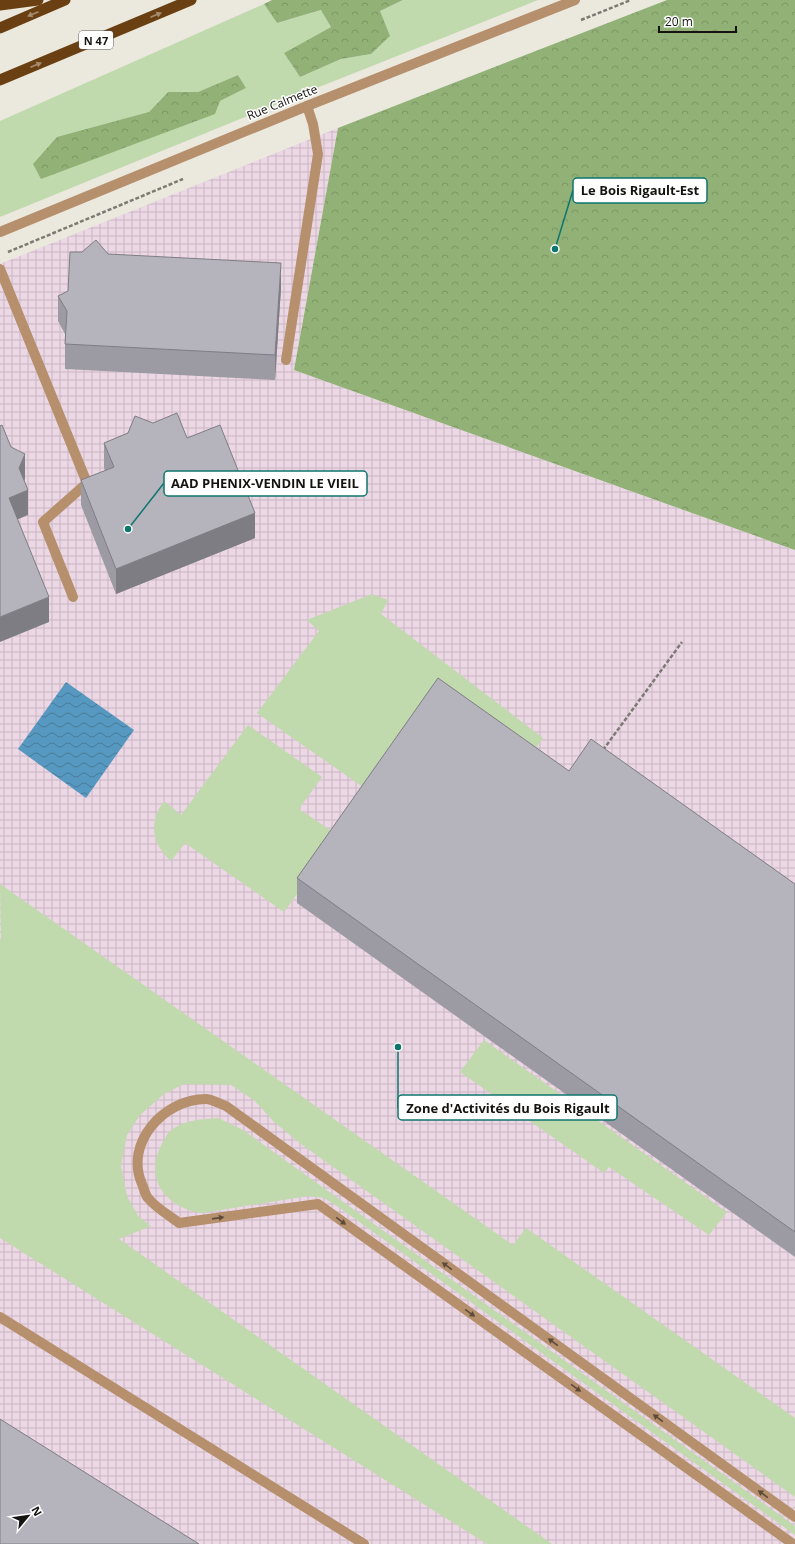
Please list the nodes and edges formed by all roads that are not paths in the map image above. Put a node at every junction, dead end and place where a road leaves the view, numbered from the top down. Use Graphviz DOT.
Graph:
graph roads {
  1 [pos="38,0"];
  2 [pos="65,0"];
  3 [pos="191,0"];
  4 [pos="575,0"];
  5 [pos="0,5"];
  6 [pos="0,28"];
  7 [pos="0,80"];
  8 [pos="307,106"];
  9 [pos="0,232"];
  10 [pos="0,269"];
  11 [pos="286,360"];
  12 [pos="73,597"];
  13 [pos="0,1317"];
  14 [pos="795,1517"];
  15 [pos="364,1544"];
  16 [pos="793,1544"];
  1 -- 5 [label="highway"];
  2 -- 6 [label="highway, one-way"];
  7 -- 3 [label="highway, N 47, one-way"];
  4 -- 8 [label="street, Rue Calmette"];
  8 -- 9 [label="street, Rue Calmette"];
  8 -- 11 [label="street"];
  10 -- 12 [label="street"];
  13 -- 15 [label="street"];
  14 -- 16 [label="street, one-way"];
}
